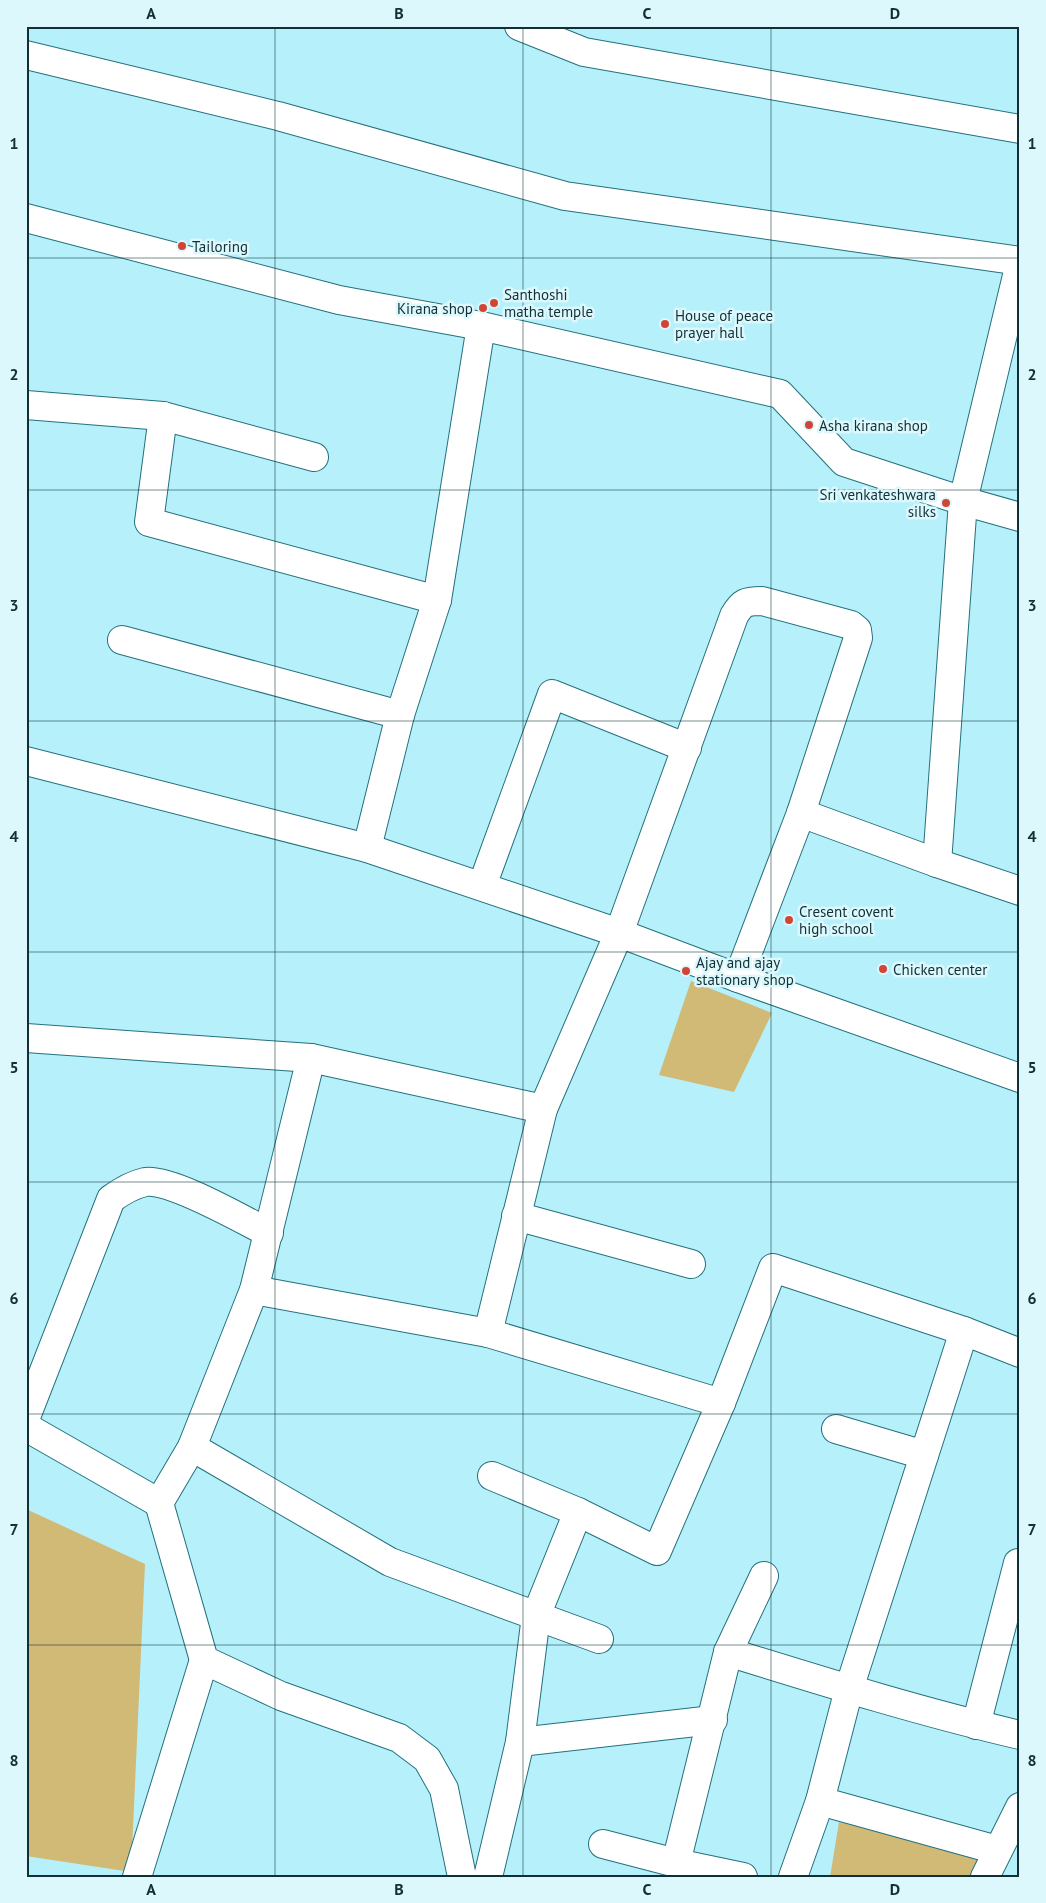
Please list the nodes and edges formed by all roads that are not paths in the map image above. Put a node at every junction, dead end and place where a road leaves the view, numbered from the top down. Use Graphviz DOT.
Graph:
graph roads {
  1 [pos="519,26"];
  2 [pos="26,55"];
  3 [pos="1020,129"];
  4 [pos="26,218"];
  5 [pos="1020,262"];
  6 [pos="481,326"];
  7 [pos="26,405"];
  8 [pos="163,416"];
  9 [pos="314,457"];
  10 [pos="963,501"];
  11 [pos="1020,518"];
  12 [pos="436,600"];
  13 [pos="122,640"];
  14 [pos="400,715"];
  15 [pos="687,748"];
  16 [pos="26,761"];
  17 [pos="802,813"];
  18 [pos="367,848"];
  19 [pos="937,863"];
  20 [pos="482,886"];
  21 [pos="1020,891"];
  22 [pos="619,933"];
  23 [pos="738,978"];
  24 [pos="26,1038"];
  25 [pos="311,1058"];
  26 [pos="1020,1078"];
  27 [pos="543,1110"];
  28 [pos="516,1216"];
  29 [pos="269,1233"];
  30 [pos="691,1264"];
  31 [pos="254,1290"];
  32 [pos="964,1331"];
  33 [pos="488,1333"];
  34 [pos="1020,1353"];
  35 [pos="720,1403"];
  36 [pos="26,1417"];
  37 [pos="26,1426"];
  38 [pos="836,1429"];
  39 [pos="192,1447"];
  40 [pos="924,1455"];
  41 [pos="492,1476"];
  42 [pos="159,1503"];
  43 [pos="578,1512"];
  44 [pos="1020,1564"];
  45 [pos="764,1576"];
  46 [pos="536,1616"];
  47 [pos="599,1639"];
  48 [pos="728,1652"];
  49 [pos="204,1660"];
  50 [pos="849,1689"];
  51 [pos="713,1720"];
  52 [pos="976,1725"];
  53 [pos="1020,1735"];
  54 [pos="520,1742"];
  55 [pos="820,1801"];
  56 [pos="1020,1807"];
  57 [pos="603,1844"];
  58 [pos="997,1850"];
  59 [pos="676,1863"];
  60 [pos="137,1877"];
  61 [pos="462,1877"];
  62 [pos="488,1877"];
  63 [pos="744,1877"];
  64 [pos="793,1877"];
  65 [pos="985,1877"];
  1 -- 3 [label="street"];
  2 -- 5 [label="street"];
  4 -- 6 [label="street"];
  5 -- 10 [label="street"];
  6 -- 10 [label="street"];
  6 -- 12 [label="street"];
  7 -- 8 [label="street"];
  8 -- 9 [label="street"];
  8 -- 12 [label="street"];
  10 -- 11 [label="street"];
  10 -- 19 [label="street"];
  12 -- 14 [label="street"];
  13 -- 14 [label="street"];
  14 -- 18 [label="street"];
  15 -- 17 [label="street"];
  15 -- 20 [label="street"];
  15 -- 22 [label="street"];
  16 -- 18 [label="street"];
  17 -- 19 [label="street"];
  17 -- 23 [label="street"];
  18 -- 20 [label="street"];
  19 -- 21 [label="street"];
  20 -- 22 [label="street"];
  22 -- 23 [label="street"];
  22 -- 27 [label="street"];
  23 -- 26 [label="street"];
  24 -- 25 [label="street"];
  25 -- 27 [label="street"];
  25 -- 29 [label="street"];
  27 -- 28 [label="street"];
  28 -- 30 [label="street"];
  28 -- 33 [label="street"];
  29 -- 31 [label="street"];
  29 -- 36 [label="street"];
  31 -- 33 [label="street"];
  31 -- 39 [label="street"];
  32 -- 34 [label="street"];
  32 -- 35 [label="street"];
  32 -- 40 [label="street"];
  33 -- 35 [label="street"];
  35 -- 43 [label="street"];
  37 -- 42 [label="street"];
  38 -- 40 [label="street"];
  39 -- 42 [label="street"];
  39 -- 46 [label="street"];
  40 -- 50 [label="street"];
  41 -- 43 [label="street"];
  42 -- 49 [label="street"];
  43 -- 46 [label="street"];
  44 -- 52 [label="street"];
  45 -- 48 [label="street"];
  46 -- 47 [label="street"];
  46 -- 54 [label="street"];
  48 -- 50 [label="street"];
  48 -- 51 [label="street"];
  49 -- 60 [label="street"];
  49 -- 61 [label="street"];
  50 -- 52 [label="street"];
  50 -- 55 [label="street"];
  51 -- 54 [label="street"];
  51 -- 59 [label="street"];
  52 -- 53 [label="street"];
  54 -- 62 [label="street"];
  55 -- 58 [label="street"];
  55 -- 64 [label="street"];
  56 -- 58 [label="street"];
  57 -- 59 [label="street"];
  58 -- 65 [label="street"];
  59 -- 63 [label="street"];
}
